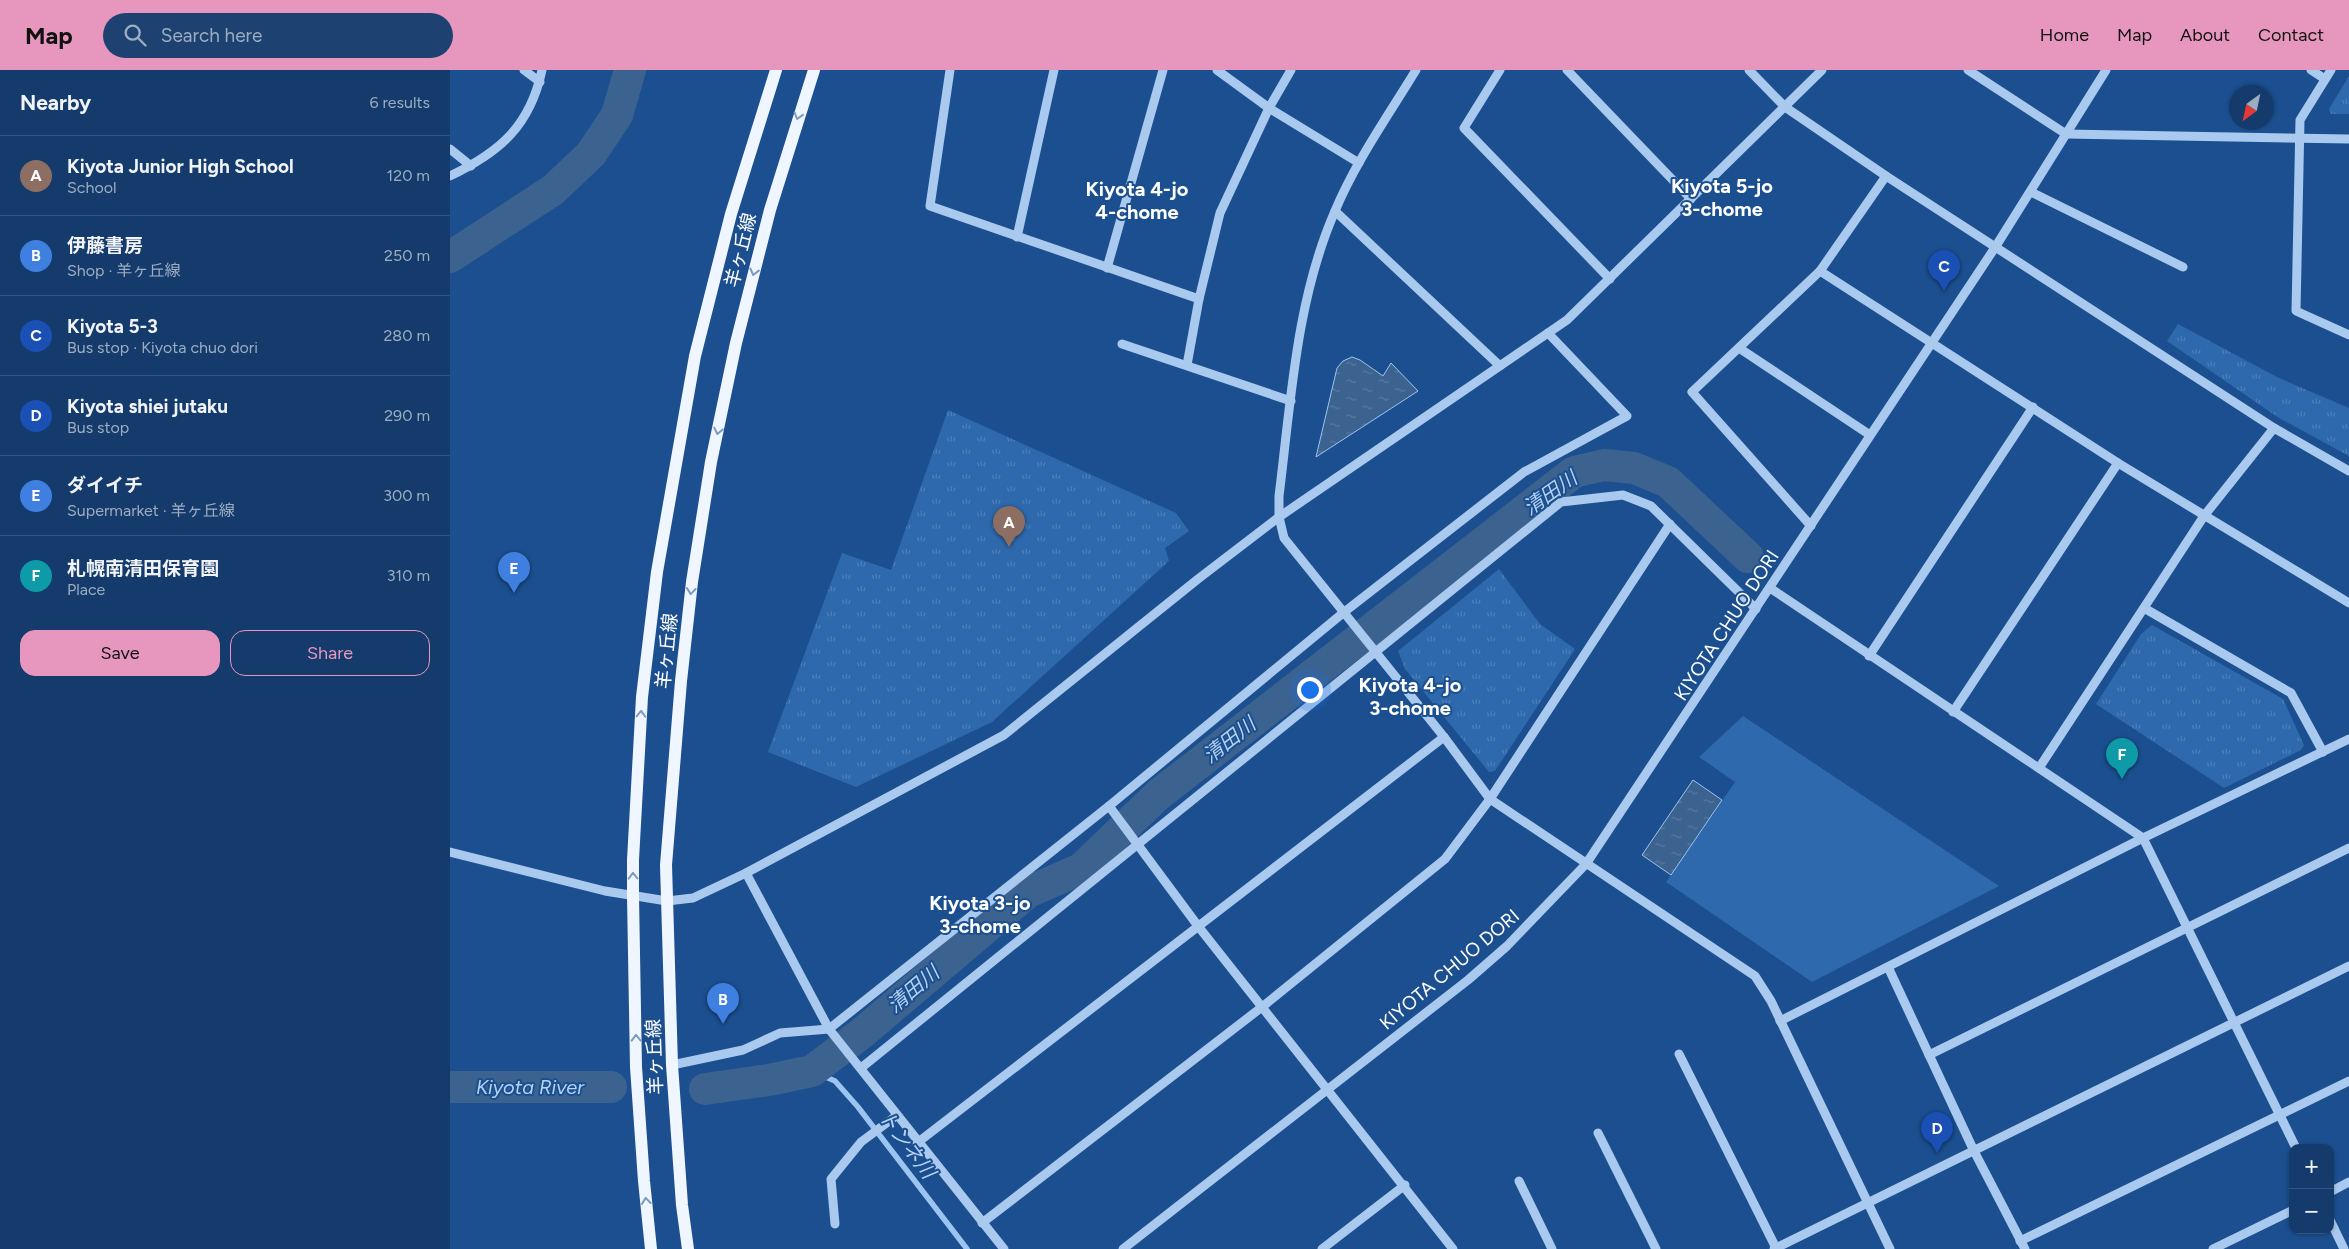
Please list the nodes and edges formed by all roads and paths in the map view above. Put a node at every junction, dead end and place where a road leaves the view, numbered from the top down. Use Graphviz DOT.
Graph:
graph roads {
  1 [pos="524,70"];
  2 [pos="542,70"];
  3 [pos="776,70"];
  4 [pos="814,70"];
  5 [pos="950,70"];
  6 [pos="1054,70"];
  7 [pos="1163,70"];
  8 [pos="1217,70"];
  9 [pos="1291,70"];
  10 [pos="1416,70"];
  11 [pos="1500,70"];
  12 [pos="1566,70"];
  13 [pos="1749,70"];
  14 [pos="1822,70"];
  15 [pos="1968,70"];
  16 [pos="2106,70"];
  17 [pos="2311,70"];
  18 [pos="2331,70"];
  19 [pos="2325,79"];
  20 [pos="540,82"];
  21 [pos="1785,107"];
  22 [pos="1269,108"];
  23 [pos="2066,134"];
  24 [pos="2300,138"];
  25 [pos="2349,139"];
  26 [pos="450,149"];
  27 [pos="1359,163"];
  28 [pos="471,166"];
  29 [pos="450,176"];
  30 [pos="1886,176"];
  31 [pos="2030,192"];
  32 [pos="1691,199"];
  33 [pos="1334,211"];
  34 [pos="1018,237"];
  35 [pos="1996,246"];
  36 [pos="2183,267"];
  37 [pos="1107,268"];
  38 [pos="1820,271"];
  39 [pos="1610,279"];
  40 [pos="1199,299"];
  41 [pos="1548,333"];
  42 [pos="2349,335"];
  43 [pos="1932,342"];
  44 [pos="1122,344"];
  45 [pos="1739,348"];
  46 [pos="1187,365"];
  47 [pos="1500,366"];
  48 [pos="1291,402"];
  49 [pos="2033,407"];
  50 [pos="2274,428"];
  51 [pos="1870,435"];
  52 [pos="2118,463"];
  53 [pos="2349,472"];
  54 [pos="2204,516"];
  55 [pos="1279,517"];
  56 [pos="1670,524"];
  57 [pos="1811,526"];
  58 [pos="1770,588"];
  59 [pos="2349,603"];
  60 [pos="2144,608"];
  61 [pos="1756,609"];
  62 [pos="1343,613"];
  63 [pos="1373,649"];
  64 [pos="1869,656"];
  65 [pos="1953,712"];
  66 [pos="1444,737"];
  67 [pos="2349,739"];
  68 [pos="2323,752"];
  69 [pos="2039,768"];
  70 [pos="1490,799"];
  71 [pos="1108,806"];
  72 [pos="2143,838"];
  73 [pos="1139,845"];
  74 [pos="2349,848"];
  75 [pos="450,852"];
  76 [pos="1586,864"];
  77 [pos="746,873"];
  78 [pos="633,896"];
  79 [pos="667,901"];
  80 [pos="1198,926"];
  81 [pos="2189,926"];
  82 [pos="2349,966"];
  83 [pos="1888,967"];
  84 [pos="1262,1006"];
  85 [pos="1780,1021"];
  86 [pos="2235,1022"];
  87 [pos="829,1029"];
  88 [pos="1679,1054"];
  89 [pos="1929,1055"];
  90 [pos="672,1065"];
  91 [pos="861,1068"];
  92 [pos="2349,1081"];
  93 [pos="1328,1090"];
  94 [pos="2280,1115"];
  95 [pos="896,1116"];
  96 [pos="1598,1133"];
  97 [pos="917,1143"];
  98 [pos="2294,1144"];
  99 [pos="1974,1151"];
  100 [pos="1519,1181"];
  101 [pos="2349,1182"];
  102 [pos="1404,1185"];
  103 [pos="2334,1190"];
  104 [pos="1868,1202"];
  105 [pos="2289,1212"];
  106 [pos="982,1223"];
  107 [pos="835,1224"];
  108 [pos="2334,1228"];
  109 [pos="2022,1245"];
  110 [pos="1775,1248"];
  111 [pos="651,1249"];
  112 [pos="688,1249"];
  113 [pos="1004,1249"];
  114 [pos="1123,1249"];
  115 [pos="1322,1249"];
  116 [pos="1453,1249"];
  117 [pos="1552,1249"];
  118 [pos="1656,1249"];
  119 [pos="1890,1249"];
  120 [pos="2213,1249"];
  121 [pos="2344,1249"];
  1 -- 20 [label="street"];
  2 -- 20 [label="street"];
  78 -- 3 [label="main road, 羊ヶ丘線, one-way"];
  4 -- 79 [label="main road, 羊ヶ丘線, one-way"];
  5 -- 34 [label="street"];
  6 -- 34 [label="street"];
  7 -- 37 [label="street"];
  8 -- 22 [label="street"];
  9 -- 22 [label="street"];
  10 -- 27 [label="street"];
  11 -- 39 [label="street"];
  12 -- 32 [label="street"];
  13 -- 21 [label="street"];
  14 -- 21 [label="street"];
  15 -- 23 [label="street"];
  16 -- 23 [label="street, KIYOTA CHUO DORI"];
  17 -- 19 [label="street"];
  18 -- 19 [label="street"];
  19 -- 24 [label="street"];
  20 -- 28 [label="street"];
  21 -- 30 [label="street"];
  21 -- 32 [label="street"];
  22 -- 27 [label="street"];
  22 -- 40 [label="street"];
  23 -- 24 [label="street"];
  23 -- 31 [label="street, KIYOTA CHUO DORI"];
  24 -- 25 [label="street"];
  24 -- 42 [label="street"];
  26 -- 28 [label="street"];
  27 -- 33 [label="street"];
  28 -- 29 [label="street"];
  30 -- 35 [label="street"];
  30 -- 38 [label="street"];
  31 -- 35 [label="street, KIYOTA CHUO DORI"];
  31 -- 36 [label="street"];
  32 -- 39 [label="street"];
  33 -- 47 [label="street"];
  33 -- 48 [label="street"];
  34 -- 37 [label="street"];
  35 -- 43 [label="street, KIYOTA CHUO DORI"];
  35 -- 50 [label="street"];
  37 -- 40 [label="street"];
  38 -- 43 [label="street"];
  38 -- 45 [label="street"];
  39 -- 41 [label="street"];
  40 -- 46 [label="street"];
  41 -- 47 [label="street"];
  41 -- 62 [label="street"];
  43 -- 49 [label="street"];
  43 -- 51 [label="street, KIYOTA CHUO DORI"];
  44 -- 46 [label="street"];
  45 -- 51 [label="street"];
  45 -- 57 [label="street"];
  46 -- 48 [label="street"];
  47 -- 55 [label="street"];
  48 -- 55 [label="street"];
  49 -- 52 [label="street"];
  49 -- 64 [label="street"];
  50 -- 53 [label="street"];
  50 -- 54 [label="street"];
  51 -- 57 [label="street, KIYOTA CHUO DORI"];
  52 -- 54 [label="street"];
  52 -- 65 [label="street"];
  54 -- 59 [label="street"];
  54 -- 60 [label="street"];
  55 -- 62 [label="street"];
  55 -- 77 [label="street"];
  56 -- 61 [label="street"];
  56 -- 63 [label="street"];
  56 -- 70 [label="street"];
  57 -- 58 [label="street, KIYOTA CHUO DORI"];
  58 -- 61 [label="street, KIYOTA CHUO DORI"];
  58 -- 64 [label="street"];
  60 -- 68 [label="street"];
  60 -- 69 [label="street"];
  61 -- 76 [label="street, KIYOTA CHUO DORI"];
  62 -- 63 [label="street"];
  62 -- 71 [label="street"];
  63 -- 66 [label="street"];
  63 -- 73 [label="street"];
  64 -- 65 [label="street"];
  65 -- 69 [label="street"];
  66 -- 70 [label="street"];
  66 -- 80 [label="street"];
  67 -- 68 [label="street"];
  68 -- 72 [label="street"];
  69 -- 72 [label="street"];
  70 -- 76 [label="street"];
  70 -- 84 [label="street"];
  71 -- 73 [label="street"];
  71 -- 87 [label="street"];
  72 -- 81 [label="street"];
  72 -- 83 [label="street"];
  73 -- 80 [label="street"];
  73 -- 91 [label="street"];
  74 -- 81 [label="street"];
  75 -- 78 [label="street"];
  76 -- 85 [label="street"];
  76 -- 93 [label="street, KIYOTA CHUO DORI"];
  77 -- 79 [label="street"];
  77 -- 87 [label="street"];
  78 -- 79 [label="street"];
  111 -- 78 [label="main road, 羊ヶ丘線, one-way"];
  79 -- 90 [label="main road, 羊ヶ丘線"];
  80 -- 84 [label="street"];
  80 -- 97 [label="street"];
  81 -- 86 [label="street"];
  81 -- 89 [label="street"];
  82 -- 86 [label="street"];
  83 -- 85 [label="street"];
  83 -- 89 [label="street"];
  84 -- 93 [label="street"];
  84 -- 106 [label="street"];
  85 -- 104 [label="street"];
  86 -- 94 [label="street"];
  86 -- 99 [label="street"];
  87 -- 90 [label="street"];
  87 -- 91 [label="street"];
  88 -- 110 [label="street"];
  89 -- 99 [label="street"];
  90 -- 112 [label="main road, 羊ヶ丘線"];
  91 -- 95 [label="street"];
  92 -- 94 [label="street"];
  93 -- 102 [label="street"];
  93 -- 114 [label="street, KIYOTA CHUO DORI"];
  94 -- 98 [label="street"];
  94 -- 109 [label="street"];
  95 -- 97 [label="street"];
  95 -- 107 [label="street"];
  96 -- 118 [label="street"];
  97 -- 106 [label="street"];
  99 -- 104 [label="street"];
  99 -- 109 [label="street"];
  100 -- 117 [label="street"];
  101 -- 103 [label="street"];
  102 -- 115 [label="street"];
  102 -- 116 [label="street"];
  104 -- 110 [label="street"];
  104 -- 119 [label="street"];
  105 -- 120 [label="street"];
  106 -- 113 [label="street"];
  108 -- 121 [label="street"];
}
